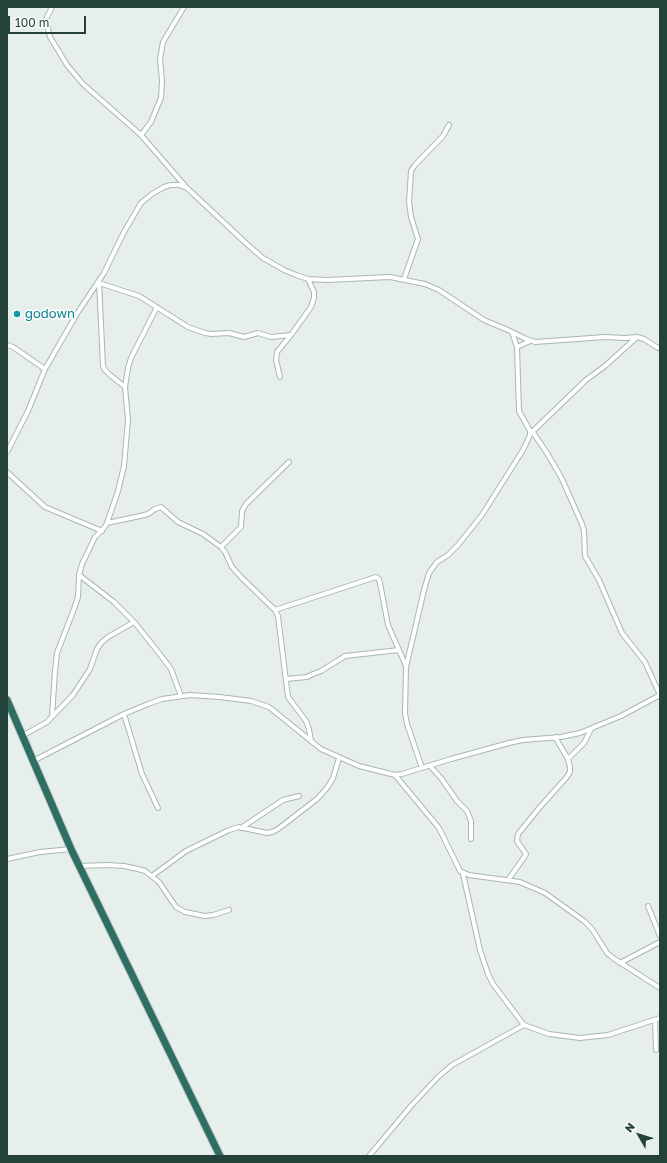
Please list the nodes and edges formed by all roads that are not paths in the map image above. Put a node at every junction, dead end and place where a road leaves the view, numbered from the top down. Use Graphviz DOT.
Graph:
graph roads {
  1 [pos="52,7"];
  2 [pos="184,7"];
  3 [pos="449,125"];
  4 [pos="141,134"];
  5 [pos="187,188"];
  6 [pos="308,279"];
  7 [pos="404,279"];
  8 [pos="99,282"];
  9 [pos="157,307"];
  10 [pos="512,332"];
  11 [pos="292,335"];
  12 [pos="637,337"];
  13 [pos="530,341"];
  14 [pos="7,346"];
  15 [pos="517,347"];
  16 [pos="658,348"];
  17 [pos="45,369"];
  18 [pos="280,377"];
  19 [pos="125,387"];
  20 [pos="531,432"];
  21 [pos="7,452"];
  22 [pos="289,462"];
  23 [pos="7,472"];
  24 [pos="107,523"];
  25 [pos="102,531"];
  26 [pos="221,546"];
  27 [pos="79,575"];
  28 [pos="275,610"];
  29 [pos="134,622"];
  30 [pos="398,650"];
  31 [pos="406,667"];
  32 [pos="286,679"];
  33 [pos="660,695"];
  34 [pos="181,696"];
  35 [pos="7,700"];
  36 [pos="124,714"];
  37 [pos="52,717"];
  38 [pos="590,730"];
  39 [pos="22,736"];
  40 [pos="555,737"];
  41 [pos="311,741"];
  42 [pos="339,758"];
  43 [pos="568,759"];
  44 [pos="33,761"];
  45 [pos="430,766"];
  46 [pos="422,768"];
  47 [pos="395,775"];
  48 [pos="299,796"];
  49 [pos="158,808"];
  50 [pos="241,828"];
  51 [pos="471,839"];
  52 [pos="71,849"];
  53 [pos="7,859"];
  54 [pos="79,866"];
  55 [pos="463,874"];
  56 [pos="152,876"];
  57 [pos="508,880"];
  58 [pos="648,906"];
  59 [pos="229,910"];
  60 [pos="660,936"];
  61 [pos="660,942"];
  62 [pos="620,963"];
  63 [pos="660,988"];
  64 [pos="660,1018"];
  65 [pos="655,1020"];
  66 [pos="524,1024"];
  67 [pos="656,1050"];
  68 [pos="220,1156"];
  69 [pos="369,1156"];
  1 -- 4 [label="street"];
  2 -- 4 [label="street"];
  3 -- 7 [label="street"];
  4 -- 5 [label="street"];
  5 -- 6 [label="street"];
  5 -- 8 [label="street"];
  6 -- 7 [label="street"];
  6 -- 11 [label="street"];
  7 -- 10 [label="street"];
  8 -- 9 [label="street"];
  8 -- 17 [label="street"];
  8 -- 19 [label="street"];
  9 -- 11 [label="street"];
  9 -- 19 [label="street"];
  10 -- 13 [label="street"];
  10 -- 15 [label="street"];
  11 -- 18 [label="street"];
  12 -- 13 [label="street"];
  12 -- 16 [label="street"];
  12 -- 20 [label="street"];
  13 -- 15 [label="street"];
  14 -- 17 [label="street"];
  15 -- 20 [label="street"];
  17 -- 21 [label="street"];
  19 -- 24 [label="street"];
  20 -- 31 [label="street"];
  20 -- 33 [label="street"];
  22 -- 26 [label="street"];
  23 -- 25 [label="street"];
  24 -- 25 [label="street"];
  24 -- 26 [label="street"];
  25 -- 27 [label="street"];
  26 -- 28 [label="street"];
  27 -- 29 [label="street"];
  27 -- 37 [label="street"];
  28 -- 30 [label="street"];
  28 -- 32 [label="street"];
  29 -- 34 [label="street"];
  29 -- 37 [label="street"];
  30 -- 31 [label="street"];
  30 -- 32 [label="street"];
  31 -- 46 [label="street"];
  32 -- 41 [label="street"];
  33 -- 38 [label="street"];
  34 -- 36 [label="street"];
  34 -- 41 [label="street"];
  35 -- 39 [label="highway"];
  36 -- 44 [label="street"];
  36 -- 49 [label="street"];
  37 -- 39 [label="street"];
  38 -- 40 [label="street"];
  38 -- 43 [label="street"];
  39 -- 44 [label="highway"];
  40 -- 43 [label="street"];
  40 -- 45 [label="street"];
  41 -- 42 [label="street"];
  42 -- 47 [label="street"];
  42 -- 50 [label="street"];
  43 -- 57 [label="street"];
  44 -- 52 [label="highway"];
  45 -- 46 [label="street"];
  45 -- 51 [label="street"];
  46 -- 47 [label="street"];
  47 -- 55 [label="street"];
  48 -- 50 [label="street"];
  50 -- 56 [label="street"];
  52 -- 53 [label="street"];
  52 -- 54 [label="highway"];
  54 -- 56 [label="street"];
  54 -- 68 [label="highway"];
  55 -- 57 [label="street"];
  55 -- 66 [label="street"];
  56 -- 59 [label="street"];
  57 -- 62 [label="street"];
  58 -- 60 [label="street"];
  61 -- 62 [label="street"];
  62 -- 63 [label="street"];
  64 -- 65 [label="street"];
  65 -- 66 [label="street"];
  65 -- 67 [label="street"];
  66 -- 69 [label="street"];
}
